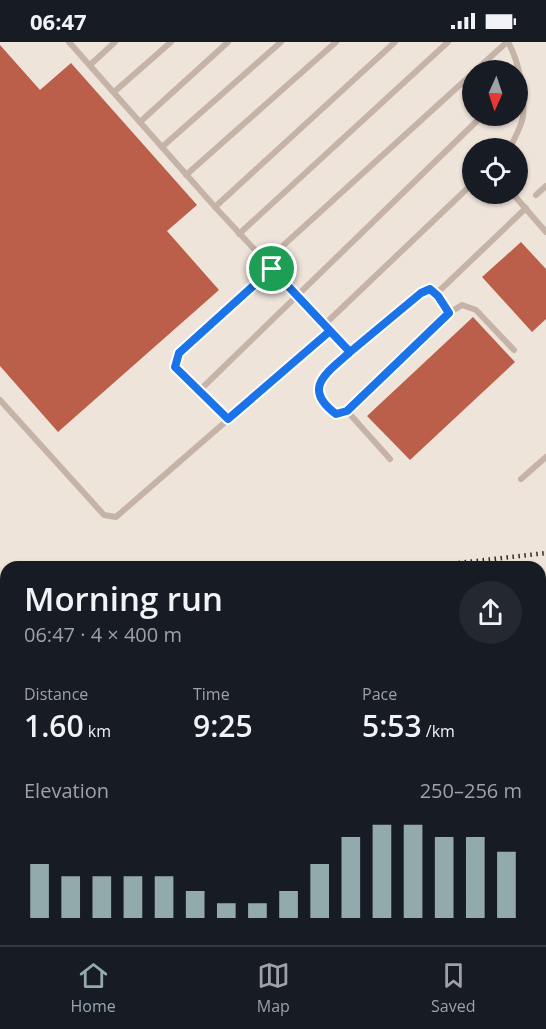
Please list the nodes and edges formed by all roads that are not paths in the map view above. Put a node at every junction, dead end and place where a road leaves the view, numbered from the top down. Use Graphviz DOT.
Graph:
graph roads {
  1 [pos="69,42"];
  2 [pos="115,42"];
  3 [pos="171,42"];
  4 [pos="228,42"];
  5 [pos="281,42"];
  6 [pos="336,42"];
  7 [pos="395,42"];
  8 [pos="448,42"];
  9 [pos="508,42"];
  10 [pos="487,60"];
  11 [pos="515,60"];
  12 [pos="90,65"];
  13 [pos="462,83"];
  14 [pos="114,92"];
  15 [pos="140,122"];
  16 [pos="472,126"];
  17 [pos="162,147"];
  18 [pos="186,175"];
  19 [pos="546,186"];
  20 [pos="462,194"];
  21 [pos="536,195"];
  22 [pos="522,204"];
  23 [pos="214,207"];
  24 [pos="525,208"];
  25 [pos="546,231"];
  26 [pos="239,234"];
  27 [pos="265,262"];
  28 [pos="272,269"];
  29 [pos="436,294"];
  30 [pos="297,296"];
  31 [pos="449,313"];
  32 [pos="324,325"];
  33 [pos="330,331"];
  34 [pos="514,350"];
  35 [pos="350,352"];
  36 [pos="199,391"];
  37 [pos="0,400"];
  38 [pos="347,411"];
  39 [pos="228,419"];
  40 [pos="546,457"];
  41 [pos="390,459"];
  42 [pos="520,479"];
  1 -- 12 [label="lane"];
  2 -- 12 [label="lane"];
  3 -- 14 [label="lane"];
  4 -- 15 [label="lane"];
  5 -- 17 [label="lane"];
  6 -- 18 [label="lane"];
  7 -- 23 [label="lane"];
  8 -- 26 [label="lane"];
  9 -- 10 [label="lane"];
  9 -- 11 [label="lane"];
  12 -- 14 [label="lane"];
  13 -- 27 [label="lane"];
  14 -- 15 [label="lane"];
  15 -- 17 [label="lane"];
  16 -- 30 [label="lane"];
  17 -- 18 [label="lane"];
  18 -- 23 [label="lane"];
  19 -- 21 [label="lane"];
  20 -- 32 [label="lane"];
  22 -- 24 [label="lane"];
  23 -- 26 [label="lane"];
  24 -- 25 [label="lane"];
  24 -- 29 [label="lane"];
  26 -- 27 [label="lane"];
  27 -- 28 [label="lane"];
  28 -- 30 [label="lane"];
  28 -- 36 [label="lane"];
  29 -- 31 [label="lane"];
  29 -- 35 [label="lane"];
  30 -- 32 [label="lane"];
  30 -- 36 [label="lane"];
  31 -- 34 [label="lane"];
  31 -- 38 [label="lane"];
  32 -- 33 [label="lane"];
  33 -- 35 [label="lane"];
  33 -- 39 [label="lane"];
  35 -- 38 [label="lane"];
  36 -- 39 [label="lane"];
  37 -- 39 [label="lane"];
  38 -- 41 [label="lane"];
  40 -- 42 [label="lane"];
}
